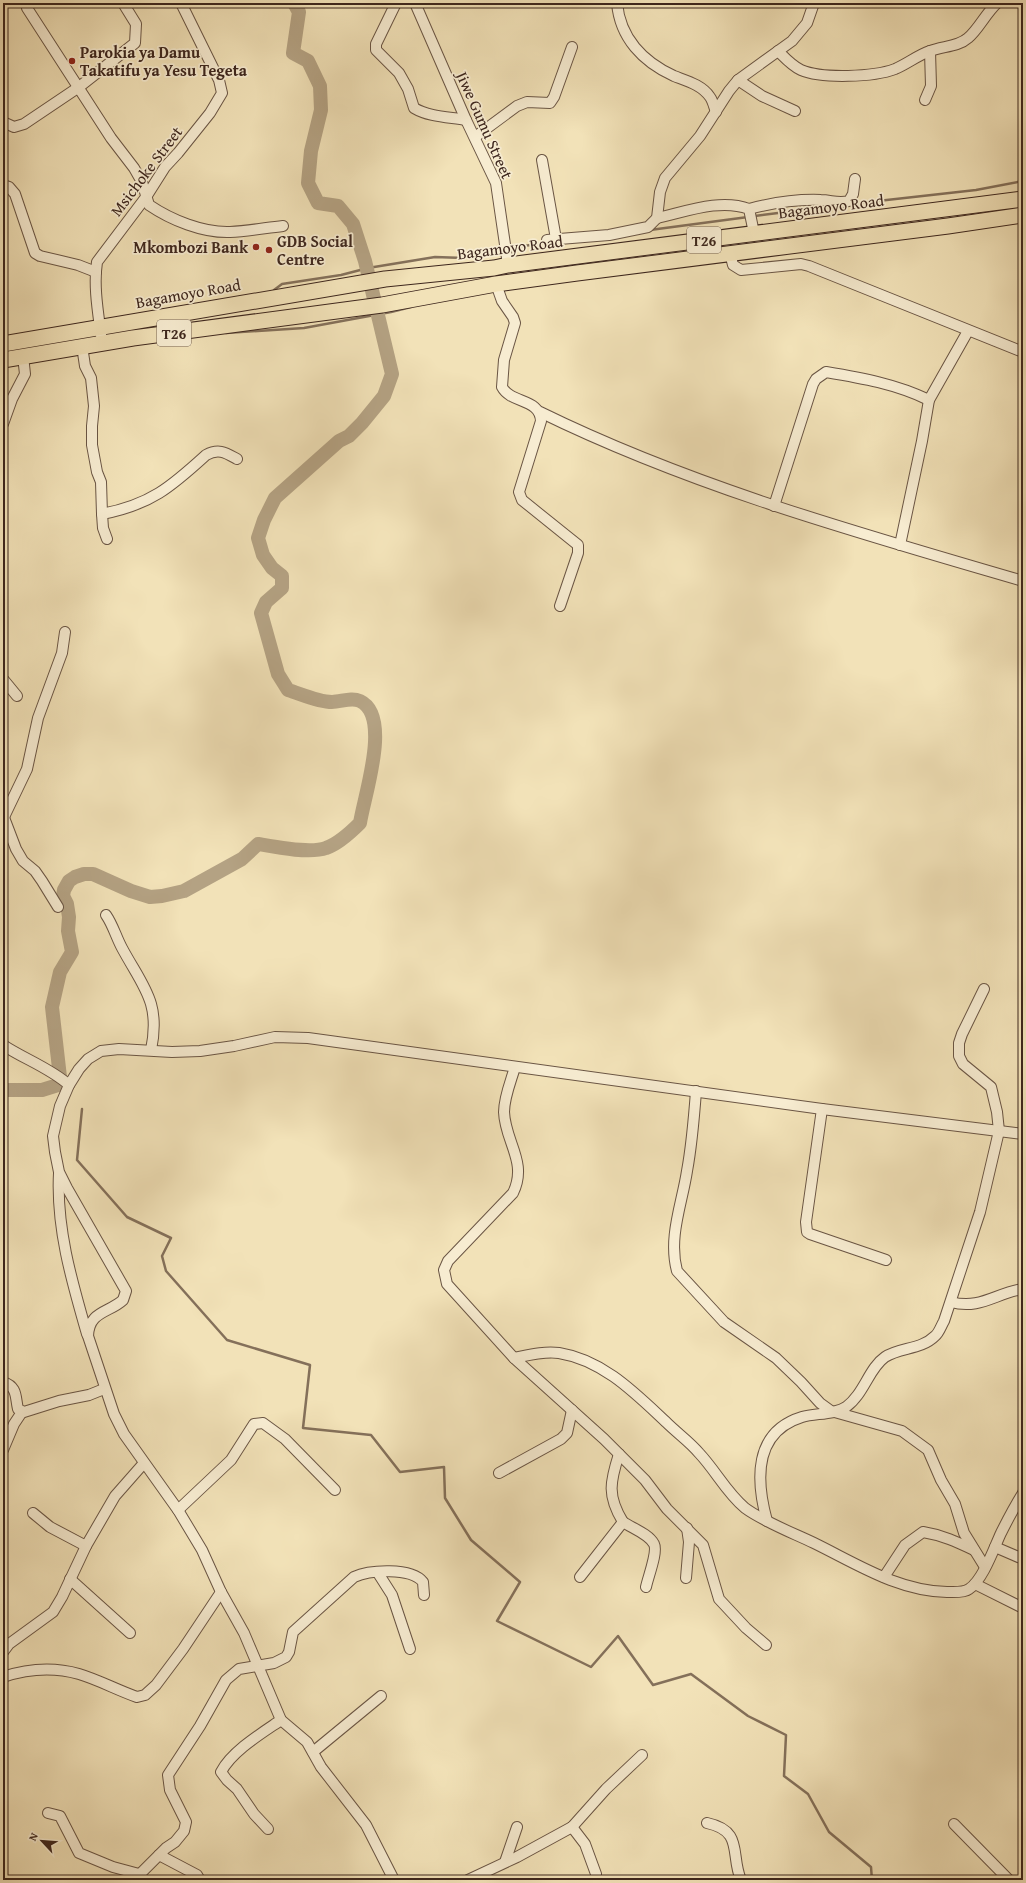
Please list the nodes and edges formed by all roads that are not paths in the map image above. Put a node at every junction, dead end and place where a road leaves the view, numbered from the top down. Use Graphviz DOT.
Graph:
graph roads {
  1 [pos="122,3"];
  2 [pos="181,3"];
  3 [pos="396,3"];
  4 [pos="415,3"];
  5 [pos="617,3"];
  6 [pos="997,3"];
  7 [pos="811,4"];
  8 [pos="27,8"];
  9 [pos="572,47"];
  10 [pos="778,51"];
  11 [pos="930,51"];
  12 [pos="738,80"];
  13 [pos="79,87"];
  14 [pos="925,100"];
  15 [pos="795,111"];
  16 [pos="716,112"];
  17 [pos="466,120"];
  18 [pos="3,122"];
  19 [pos="475,137"];
  20 [pos="542,160"];
  21 [pos="855,179"];
  22 [pos="3,185"];
  23 [pos="146,198"];
  24 [pos="1023,199"];
  25 [pos="749,209"];
  26 [pos="1023,215"];
  27 [pos="657,218"];
  28 [pos="283,226"];
  29 [pos="754,234"];
  30 [pos="730,253"];
  31 [pos="508,265"];
  32 [pos="96,272"];
  33 [pos="496,284"];
  34 [pos="100,327"];
  35 [pos="968,331"];
  36 [pos="102,343"];
  37 [pos="3,344"];
  38 [pos="82,346"];
  39 [pos="1023,352"];
  40 [pos="23,356"];
  41 [pos="3,360"];
  42 [pos="929,400"];
  43 [pos="540,412"];
  44 [pos="3,424"];
  45 [pos="237,459"];
  46 [pos="774,506"];
  47 [pos="102,514"];
  48 [pos="107,539"];
  49 [pos="900,545"];
  50 [pos="1023,581"];
  51 [pos="560,606"];
  52 [pos="65,632"];
  53 [pos="3,679"];
  54 [pos="17,696"];
  55 [pos="3,816"];
  56 [pos="58,907"];
  57 [pos="106,915"];
  58 [pos="984,988"];
  59 [pos="3,1045"];
  60 [pos="151,1050"];
  61 [pos="515,1067"];
  62 [pos="69,1085"];
  63 [pos="696,1091"];
  64 [pos="822,1109"];
  65 [pos="999,1130"];
  66 [pos="1023,1134"];
  67 [pos="59,1172"];
  68 [pos="886,1260"];
  69 [pos="1023,1289"];
  70 [pos="951,1302"];
  71 [pos="88,1336"];
  72 [pos="514,1358"];
  73 [pos="3,1382"];
  74 [pos="104,1389"];
  75 [pos="572,1410"];
  76 [pos="831,1411"];
  77 [pos="22,1412"];
  78 [pos="3,1450"];
  79 [pos="619,1454"];
  80 [pos="144,1463"];
  81 [pos="499,1473"];
  82 [pos="335,1490"];
  83 [pos="1023,1493"];
  84 [pos="178,1510"];
  85 [pos="33,1513"];
  86 [pos="767,1521"];
  87 [pos="623,1522"];
  88 [pos="687,1528"];
  89 [pos="86,1546"];
  90 [pos="995,1547"];
  91 [pos="974,1550"];
  92 [pos="1023,1559"];
  93 [pos="985,1567"];
  94 [pos="378,1573"];
  95 [pos="580,1577"];
  96 [pos="884,1577"];
  97 [pos="686,1578"];
  98 [pos="70,1579"];
  99 [pos="975,1584"];
  100 [pos="646,1587"];
  101 [pos="221,1592"];
  102 [pos="424,1595"];
  103 [pos="1023,1608"];
  104 [pos="130,1633"];
  105 [pos="766,1645"];
  106 [pos="410,1649"];
  107 [pos="3,1652"];
  108 [pos="257,1665"];
  109 [pos="3,1677"];
  110 [pos="381,1696"];
  111 [pos="281,1720"];
  112 [pos="313,1752"];
  113 [pos="642,1755"];
  114 [pos="48,1813"];
  115 [pos="707,1823"];
  116 [pos="954,1824"];
  117 [pos="517,1827"];
  118 [pos="572,1827"];
  119 [pos="268,1829"];
  120 [pos="159,1855"];
  121 [pos="505,1862"];
  122 [pos="596,1874"];
  123 [pos="136,1877"];
  124 [pos="200,1880"];
  125 [pos="394,1880"];
  126 [pos="468,1880"];
  127 [pos="741,1880"];
  128 [pos="1009,1880"];
  1 -- 13 [label="street"];
  2 -- 23 [label="street, Msichoke Street"];
  3 -- 17 [label="street"];
  4 -- 17 [label="street, Jiwe Gumu Street"];
  5 -- 16 [label="street"];
  6 -- 11 [label="street"];
  7 -- 10 [label="street"];
  8 -- 13 [label="street"];
  9 -- 19 [label="street"];
  10 -- 11 [label="street"];
  10 -- 12 [label="street"];
  11 -- 14 [label="street"];
  12 -- 15 [label="street"];
  12 -- 16 [label="street"];
  13 -- 18 [label="street"];
  13 -- 23 [label="street"];
  16 -- 27 [label="street"];
  17 -- 19 [label="street, Jiwe Gumu Street"];
  19 -- 31 [label="street, Jiwe Gumu Street"];
  20 -- 27 [label="street"];
  21 -- 25 [label="street"];
  22 -- 32 [label="street"];
  23 -- 28 [label="street"];
  23 -- 32 [label="street, Msichoke Street"];
  24 -- 29 [label="highway, Bagamoyo Road / T26"];
  25 -- 27 [label="street"];
  25 -- 29 [label="street"];
  26 -- 30 [label="highway, T26"];
  29 -- 31 [label="highway, Bagamoyo Road / T26"];
  30 -- 33 [label="highway, T26"];
  30 -- 35 [label="street"];
  31 -- 34 [label="highway, Bagamoyo Road / T26"];
  32 -- 34 [label="street, Msichoke Street"];
  33 -- 36 [label="highway, T26"];
  33 -- 43 [label="street"];
  34 -- 36 [label="street, Msichoke Street"];
  34 -- 37 [label="highway, Bagamoyo Road / T26"];
  35 -- 39 [label="street"];
  35 -- 42 [label="street"];
  36 -- 38 [label="highway, T26"];
  38 -- 40 [label="highway, T26"];
  38 -- 47 [label="street"];
  40 -- 41 [label="highway, T26"];
  40 -- 44 [label="street"];
  42 -- 46 [label="street"];
  42 -- 49 [label="street"];
  43 -- 46 [label="street"];
  43 -- 51 [label="street"];
  45 -- 47 [label="street"];
  46 -- 49 [label="street"];
  47 -- 48 [label="street"];
  49 -- 50 [label="street"];
  52 -- 55 [label="street"];
  53 -- 54 [label="street"];
  55 -- 56 [label="street"];
  57 -- 60 [label="street"];
  58 -- 65 [label="street"];
  59 -- 62 [label="street"];
  60 -- 61 [label="street"];
  60 -- 62 [label="street"];
  61 -- 63 [label="street"];
  61 -- 72 [label="street"];
  62 -- 67 [label="street"];
  63 -- 64 [label="street"];
  63 -- 76 [label="street"];
  64 -- 65 [label="street"];
  64 -- 68 [label="street"];
  65 -- 66 [label="street"];
  65 -- 70 [label="street"];
  67 -- 71 [label="street"];
  67 -- 71 [label="street"];
  69 -- 70 [label="street"];
  70 -- 76 [label="street"];
  71 -- 74 [label="street"];
  72 -- 75 [label="street"];
  72 -- 86 [label="street"];
  73 -- 77 [label="street"];
  74 -- 77 [label="street"];
  74 -- 80 [label="street"];
  75 -- 79 [label="street"];
  75 -- 81 [label="street"];
  76 -- 86 [label="street"];
  76 -- 91 [label="street"];
  77 -- 78 [label="street"];
  79 -- 87 [label="street"];
  79 -- 88 [label="street"];
  80 -- 84 [label="street"];
  80 -- 89 [label="street"];
  82 -- 84 [label="street"];
  83 -- 90 [label="street"];
  84 -- 101 [label="street"];
  85 -- 89 [label="street"];
  86 -- 96 [label="street"];
  87 -- 95 [label="street"];
  87 -- 100 [label="street"];
  88 -- 97 [label="street"];
  88 -- 105 [label="street"];
  89 -- 98 [label="street"];
  90 -- 92 [label="street"];
  90 -- 93 [label="street"];
  91 -- 93 [label="street"];
  91 -- 96 [label="street"];
  93 -- 99 [label="street"];
  94 -- 102 [label="street"];
  94 -- 106 [label="street"];
  94 -- 108 [label="street"];
  96 -- 99 [label="street"];
  98 -- 104 [label="street"];
  98 -- 107 [label="street"];
  99 -- 103 [label="street"];
  101 -- 108 [label="street"];
  101 -- 109 [label="street"];
  108 -- 111 [label="street"];
  108 -- 120 [label="street"];
  110 -- 112 [label="street"];
  111 -- 112 [label="street"];
  111 -- 119 [label="street"];
  112 -- 125 [label="street"];
  113 -- 118 [label="street"];
  114 -- 123 [label="street"];
  115 -- 127 [label="street"];
  116 -- 128 [label="street"];
  117 -- 121 [label="street"];
  118 -- 121 [label="street"];
  118 -- 122 [label="street"];
  120 -- 123 [label="street"];
  120 -- 124 [label="street"];
  121 -- 126 [label="street"];
}
